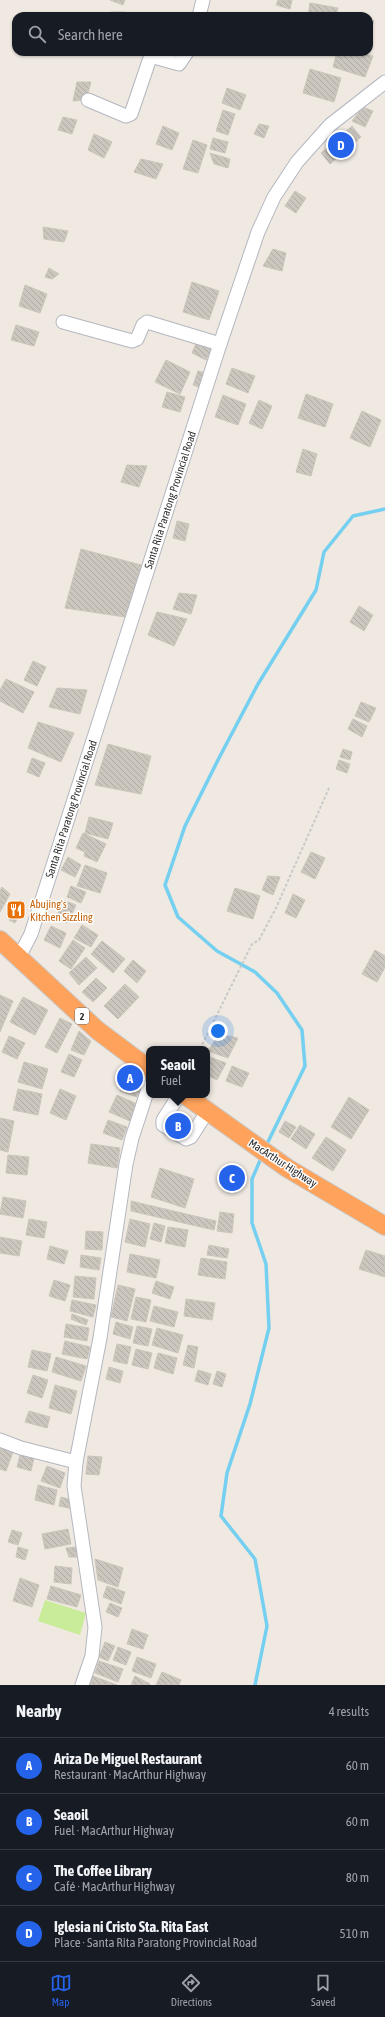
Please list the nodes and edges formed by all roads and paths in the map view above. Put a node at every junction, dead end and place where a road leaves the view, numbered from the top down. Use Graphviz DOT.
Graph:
graph roads {
  1 [pos="203,0"];
  2 [pos="200,12"];
  3 [pos="184,56"];
  4 [pos="385,82"];
  5 [pos="88,100"];
  6 [pos="63,322"];
  7 [pos="220,344"];
  8 [pos="329,788"];
  9 [pos="0,940"];
  10 [pos="19,957"];
  11 [pos="201,1046"];
  12 [pos="146,1068"];
  13 [pos="146,1095"];
  14 [pos="177,1098"];
  15 [pos="189,1098"];
  16 [pos="207,1112"];
  17 [pos="385,1226"];
  18 [pos="0,1440"];
  19 [pos="76,1462"];
  20 [pos="82,1685"];
  1 -- 2 [label="street"];
  3 -- 5 [label="street"];
  4 -- 7 [label="street, Santa Rita Paratong Provincial Road"];
  6 -- 7 [label="street"];
  7 -- 10 [label="street, Santa Rita Paratong Provincial Road"];
  8 -- 11 [label="path"];
  9 -- 10 [label="highway, 2"];
  10 -- 12 [label="highway, 2"];
  13 -- 19 [label="street"];
  14 -- 16 [label="street"];
  15 -- 16 [label="highway, MacArthur Highway"];
  16 -- 17 [label="highway, MacArthur Highway"];
  18 -- 19 [label="street"];
  19 -- 20 [label="street"];
}
